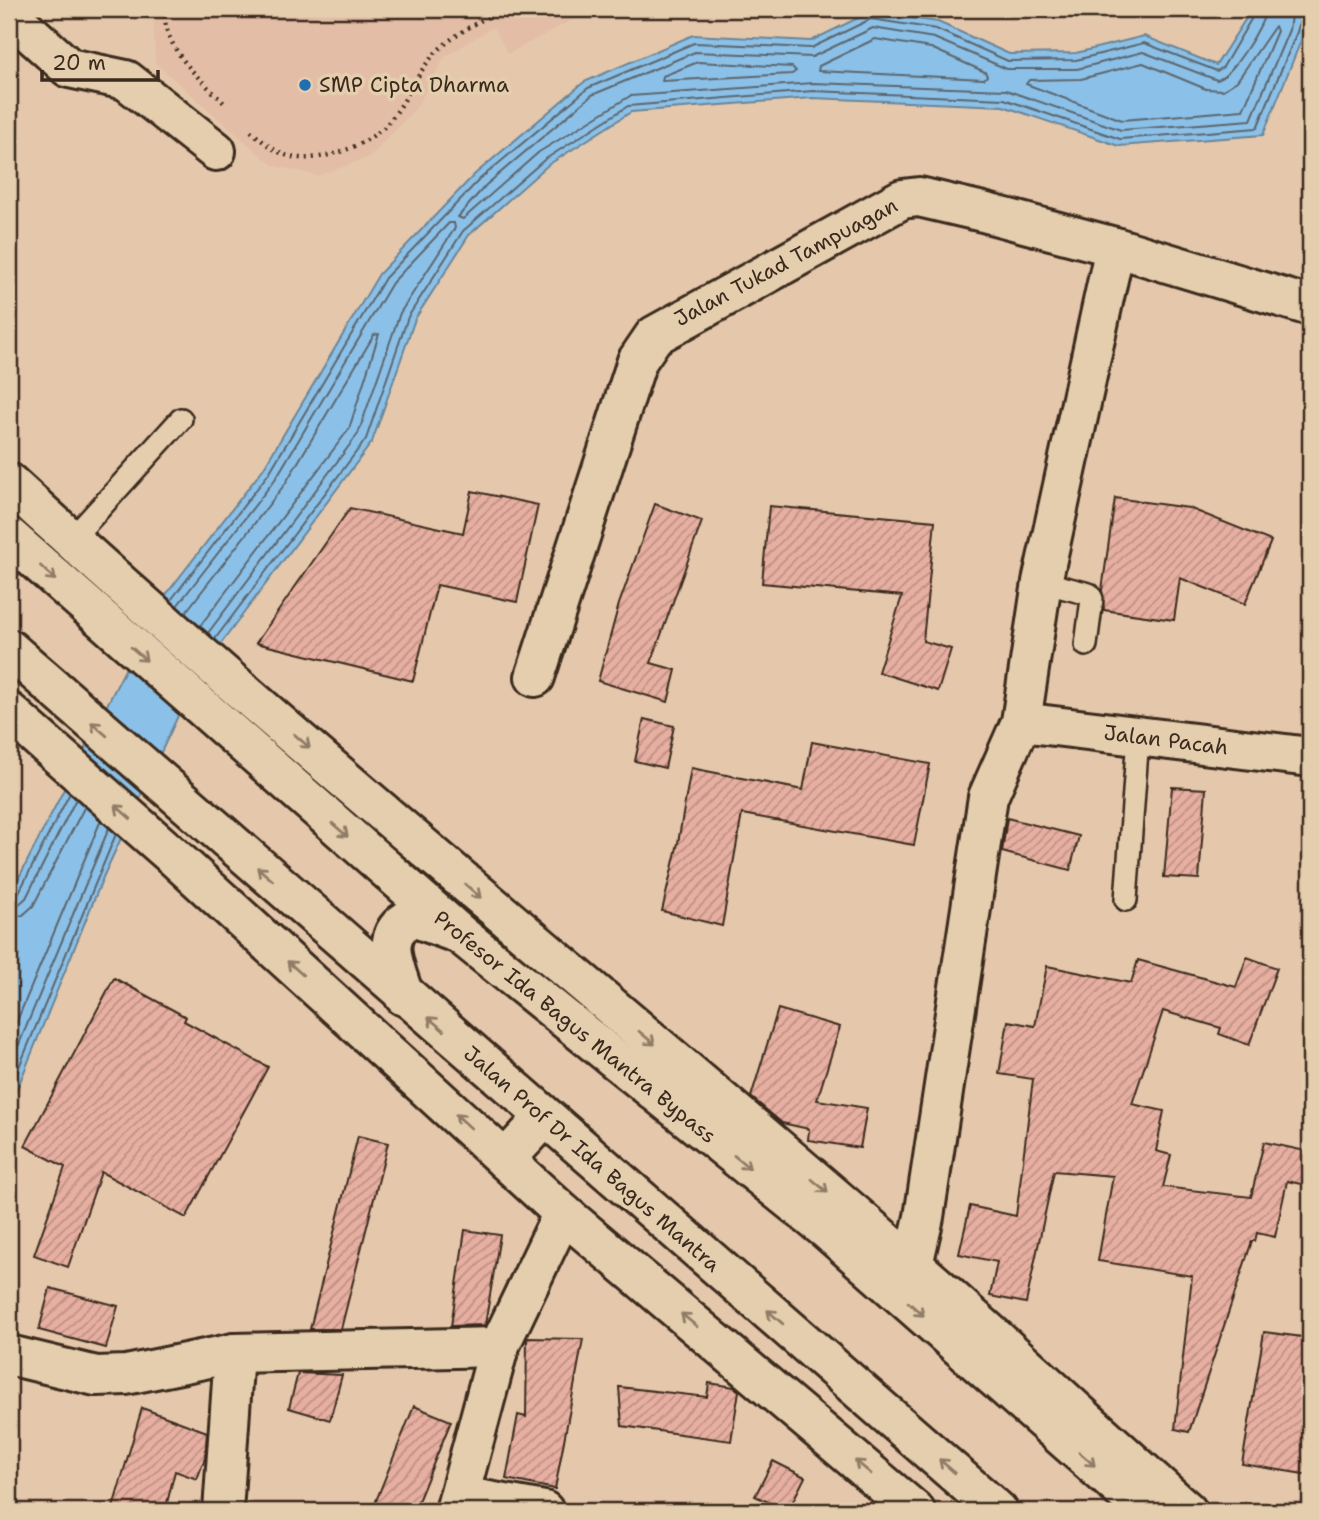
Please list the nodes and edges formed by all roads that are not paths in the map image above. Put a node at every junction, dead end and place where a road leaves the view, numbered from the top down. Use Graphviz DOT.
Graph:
graph roads {
  1 [pos="9,14"];
  2 [pos="216,151"];
  3 [pos="1115,247"];
  4 [pos="1310,306"];
  5 [pos="181,419"];
  6 [pos="9,483"];
  7 [pos="9,537"];
  8 [pos="71,540"];
  9 [pos="1042,582"];
  10 [pos="1086,645"];
  11 [pos="9,649"];
  12 [pos="535,677"];
  13 [pos="14,717"];
  14 [pos="1021,722"];
  15 [pos="1139,737"];
  16 [pos="1310,757"];
  17 [pos="1126,900"];
  18 [pos="461,935"];
  19 [pos="404,996"];
  20 [pos="545,1117"];
  21 [pos="505,1160"];
  22 [pos="563,1213"];
  23 [pos="913,1265"];
  24 [pos="499,1347"];
  25 [pos="234,1353"];
  26 [pos="9,1355"];
  27 [pos="458,1503"];
  28 [pos="223,1511"];
  29 [pos="544,1511"];
  30 [pos="915,1511"];
  31 [pos="998,1511"];
  32 [pos="1146,1511"];
  33 [pos="1187,1511"];
  1 -- 2 [label="main road"];
  3 -- 4 [label="main road, Jalan Tukad Tampuagan"];
  3 -- 9 [label="main road"];
  3 -- 12 [label="main road, Jalan Tukad Tampuagan"];
  5 -- 8 [label="lane"];
  6 -- 8 [label="main road"];
  7 -- 18 [label="main road, Profesor Ida Bagus Mantra Bypass, one-way"];
  8 -- 23 [label="main road, one-way"];
  9 -- 10 [label="lane"];
  9 -- 14 [label="main road"];
  19 -- 11 [label="main road, Jalan Prof Dr Ida Bagus Mantra, one-way"];
  21 -- 13 [label="main road, one-way"];
  14 -- 15 [label="main road, Jalan Pacah"];
  14 -- 23 [label="main road"];
  15 -- 16 [label="main road, Jalan Pacah"];
  15 -- 17 [label="lane"];
  18 -- 19 [label="main road"];
  18 -- 32 [label="main road, Profesor Ida Bagus Mantra Bypass, one-way"];
  20 -- 19 [label="main road, Jalan Prof Dr Ida Bagus Mantra, one-way"];
  20 -- 21 [label="main road"];
  31 -- 20 [label="main road, Jalan Prof Dr Ida Bagus Mantra, one-way"];
  21 -- 22 [label="main road"];
  22 -- 24 [label="main road"];
  30 -- 22 [label="main road, one-way"];
  23 -- 33 [label="main road"];
  24 -- 25 [label="main road"];
  24 -- 27 [label="main road"];
  25 -- 26 [label="main road"];
  25 -- 28 [label="main road"];
  27 -- 29 [label="main road"];
}
